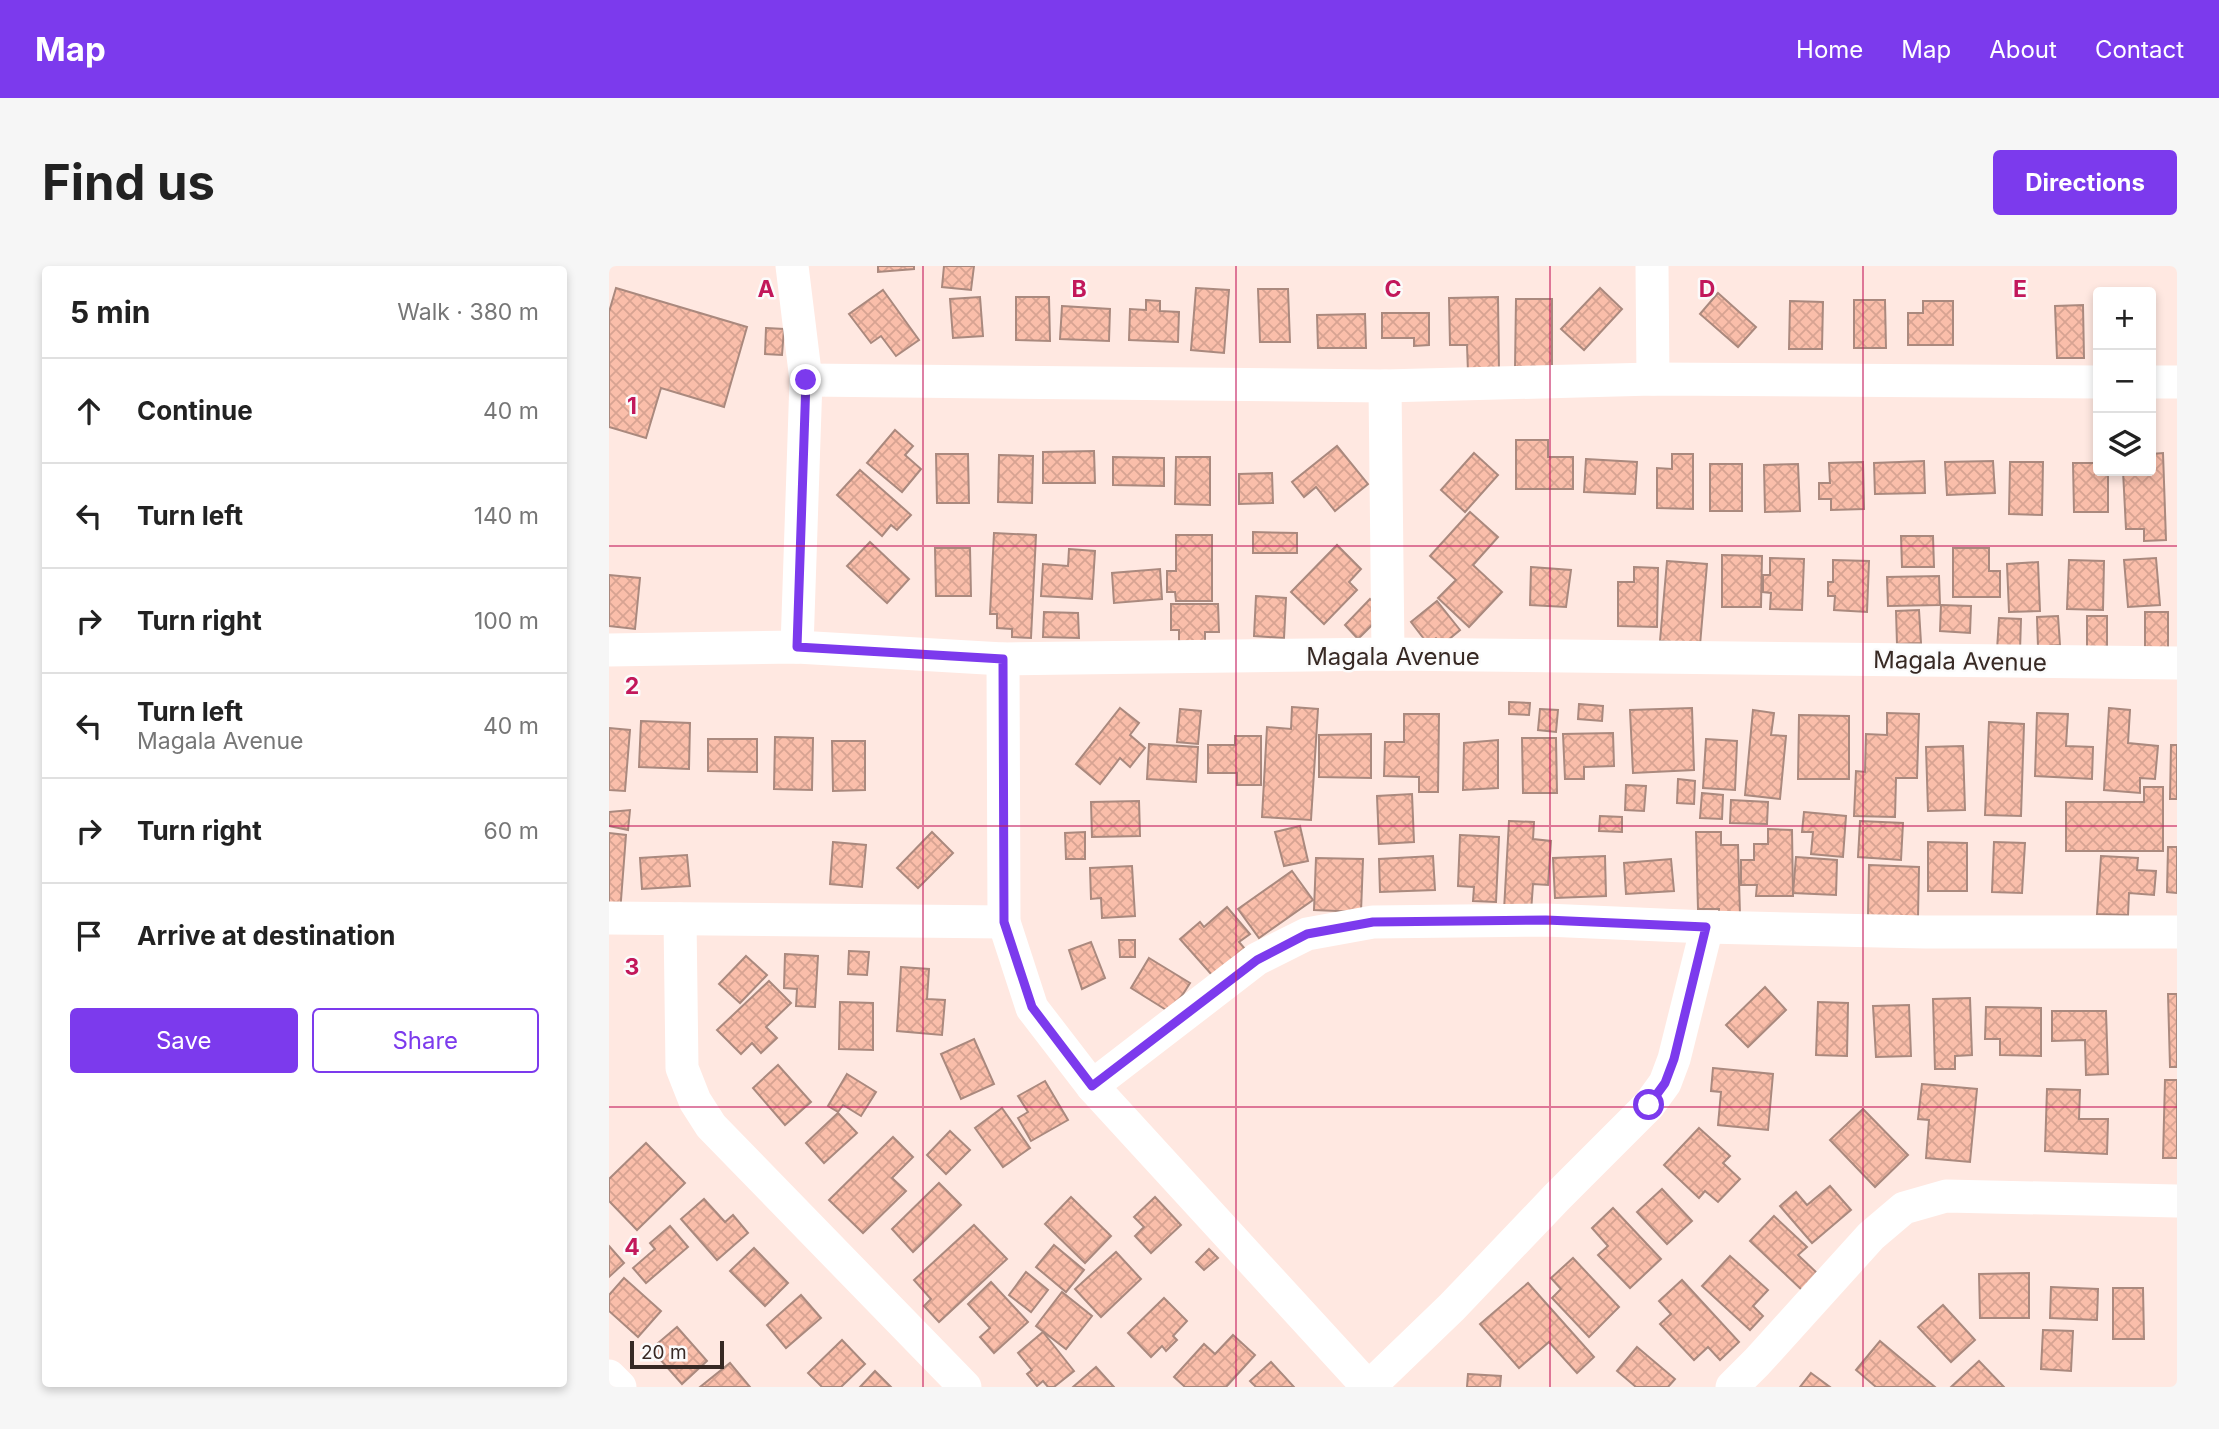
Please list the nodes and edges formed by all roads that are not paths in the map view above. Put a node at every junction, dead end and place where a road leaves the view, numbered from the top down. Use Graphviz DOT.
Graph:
graph roads {
  1 [pos="792,266"];
  2 [pos="1652,266"];
  3 [pos="1653,379"];
  4 [pos="806,380"];
  5 [pos="2093,382"];
  6 [pos="2156,382"];
  7 [pos="2177,383"];
  8 [pos="1385,386"];
  9 [pos="797,647"];
  10 [pos="609,650"];
  11 [pos="1388,654"];
  12 [pos="1003,659"];
  13 [pos="2177,663"];
  14 [pos="609,918"];
  15 [pos="680,919"];
  16 [pos="1004,922"];
  17 [pos="1706,927"];
  18 [pos="2177,932"];
  19 [pos="1092,1086"];
  20 [pos="2177,1202"];
  21 [pos="609,1376"];
  22 [pos="620,1387"];
  23 [pos="965,1387"];
  24 [pos="1369,1387"];
  25 [pos="1732,1387"];
  1 -- 4 [label="street"];
  2 -- 3 [label="street"];
  3 -- 5 [label="street"];
  3 -- 8 [label="street"];
  4 -- 8 [label="street"];
  4 -- 9 [label="street"];
  6 -- 7 [label="street"];
  8 -- 11 [label="street"];
  9 -- 10 [label="street, Magala Avenue"];
  9 -- 12 [label="street, Magala Avenue"];
  11 -- 12 [label="street, Magala Avenue"];
  11 -- 13 [label="street, Magala Avenue"];
  12 -- 16 [label="street"];
  14 -- 15 [label="street"];
  15 -- 16 [label="street"];
  15 -- 23 [label="street"];
  16 -- 19 [label="street"];
  17 -- 18 [label="street"];
  17 -- 19 [label="street"];
  17 -- 24 [label="street"];
  19 -- 24 [label="street"];
  20 -- 25 [label="street"];
  21 -- 22 [label="street"];
}
